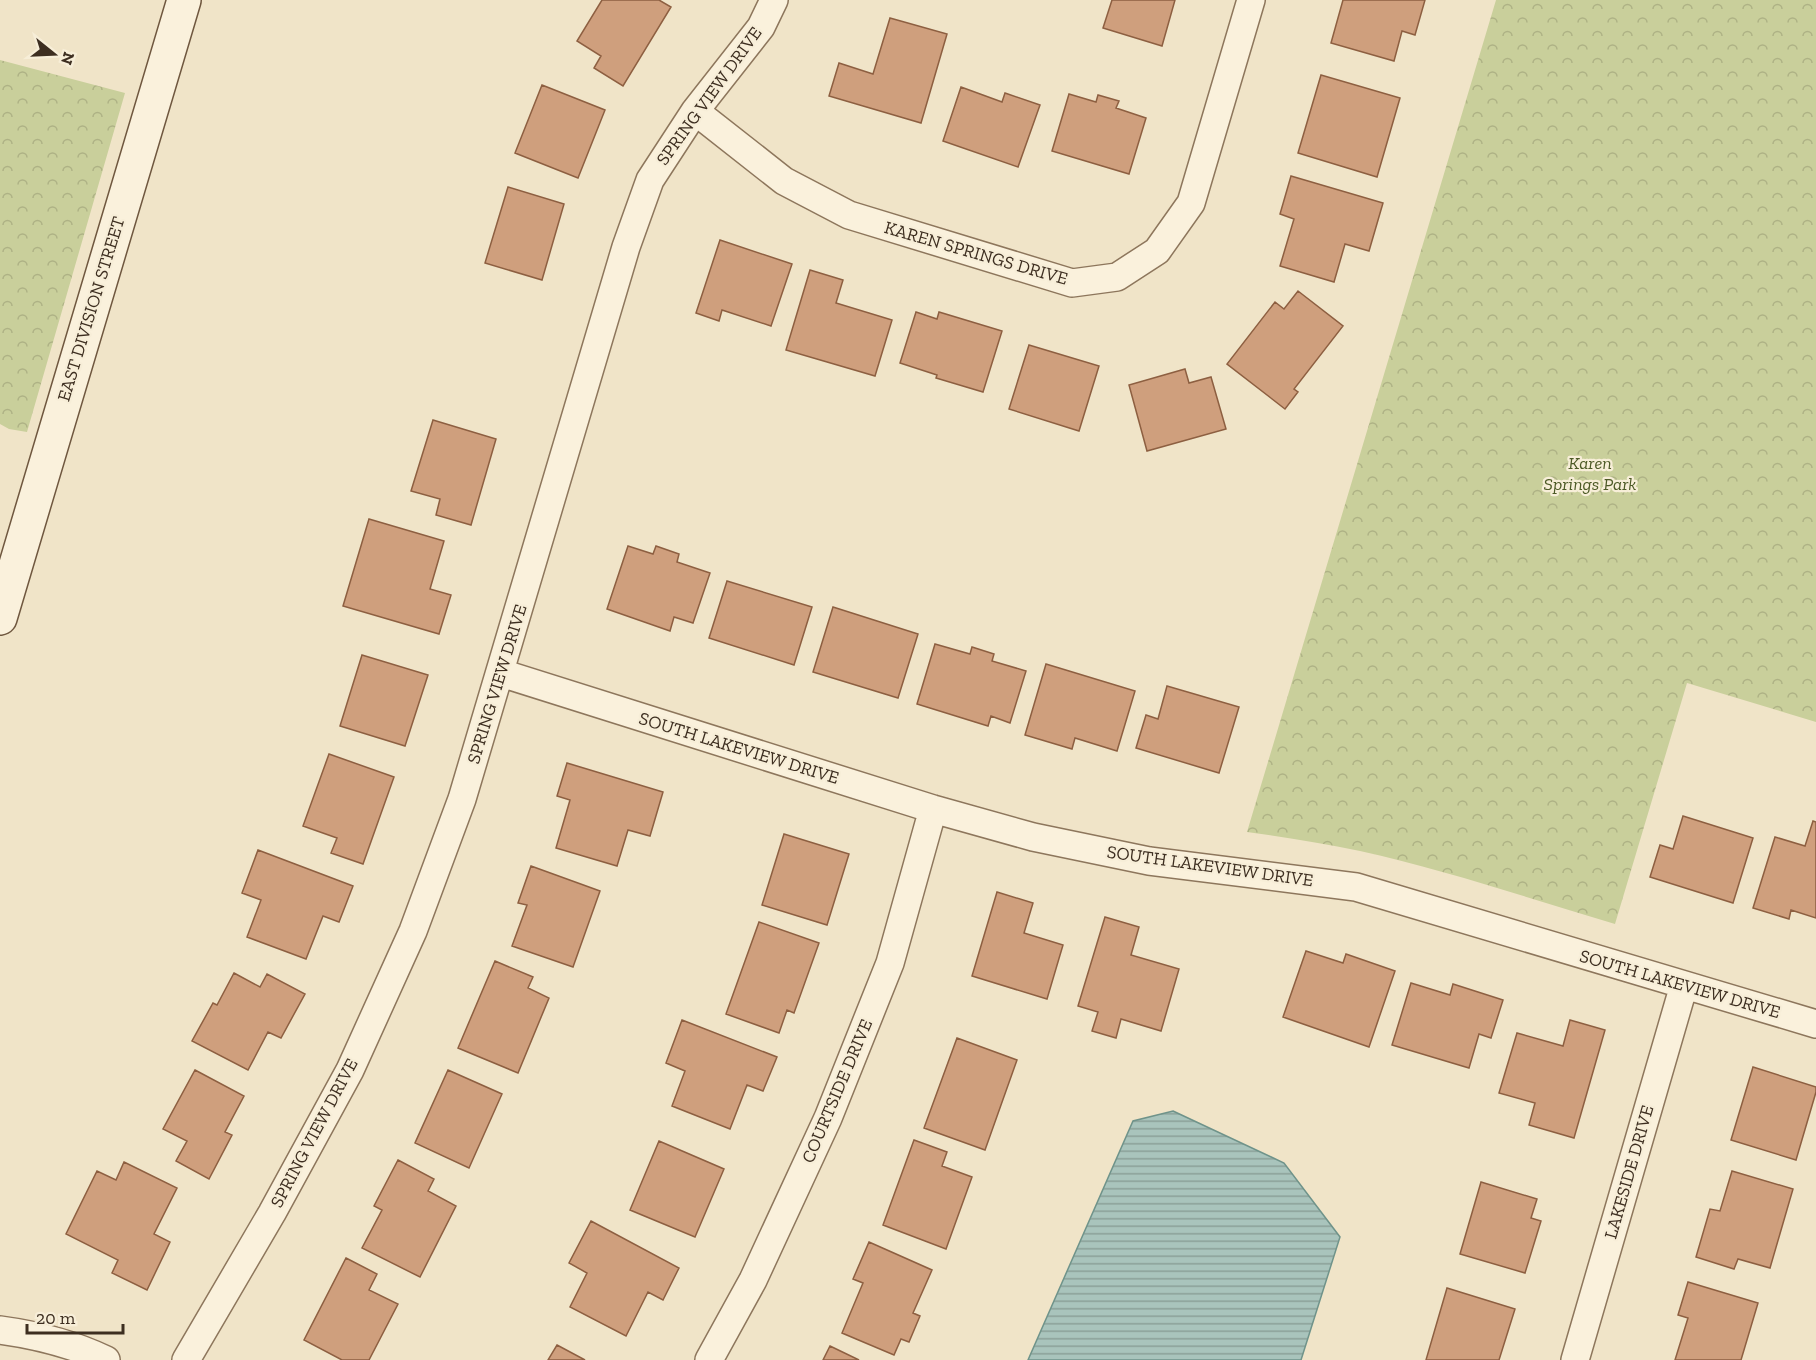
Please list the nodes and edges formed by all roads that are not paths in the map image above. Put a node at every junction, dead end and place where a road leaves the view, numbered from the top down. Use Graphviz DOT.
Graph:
graph roads {
  1 [pos="184,0"];
  2 [pos="774,0"];
  3 [pos="1251,0"];
  4 [pos="695,111"];
  5 [pos="0,618"];
  6 [pos="501,673"];
  7 [pos="933,808"];
  8 [pos="1684,985"];
  9 [pos="1816,1024"];
  10 [pos="0,1329"];
  11 [pos="106,1360"];
  12 [pos="186,1360"];
  13 [pos="710,1360"];
  14 [pos="1575,1360"];
  1 -- 5 [label="street, EAST DIVISION STREET"];
  2 -- 4 [label="street, SPRING VIEW DRIVE"];
  3 -- 4 [label="street, KAREN SPRINGS DRIVE"];
  4 -- 6 [label="street, SPRING VIEW DRIVE"];
  6 -- 7 [label="street, SOUTH LAKEVIEW DRIVE"];
  6 -- 12 [label="street, SPRING VIEW DRIVE"];
  7 -- 8 [label="street, SOUTH LAKEVIEW DRIVE"];
  7 -- 13 [label="street, COURTSIDE DRIVE"];
  8 -- 9 [label="street, SOUTH LAKEVIEW DRIVE"];
  8 -- 14 [label="street, LAKESIDE DRIVE"];
  10 -- 11 [label="street"];
}
